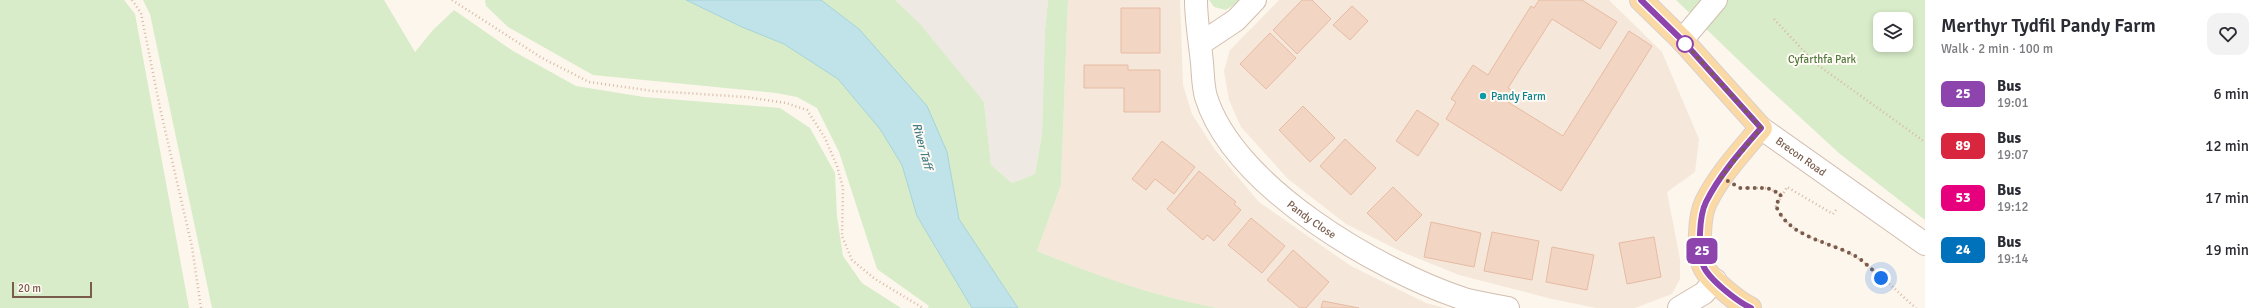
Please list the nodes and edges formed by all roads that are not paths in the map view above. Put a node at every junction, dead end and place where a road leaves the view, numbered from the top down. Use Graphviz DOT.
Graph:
graph roads {
  1 [pos="1196,0"];
  2 [pos="1255,0"];
  3 [pos="1641,0"];
  4 [pos="1716,0"];
  5 [pos="1682,40"];
  6 [pos="1200,44"];
  7 [pos="1761,128"];
  8 [pos="1925,244"];
  9 [pos="1715,280"];
  10 [pos="1508,308"];
  11 [pos="1679,308"];
  12 [pos="1750,308"];
  1 -- 6 [label="street, Pandy Close"];
  2 -- 6 [label="street"];
  3 -- 5 [label="main road, Brecon Road"];
  4 -- 5 [label="street"];
  5 -- 7 [label="main road, Brecon Road"];
  6 -- 10 [label="street, Pandy Close"];
  7 -- 8 [label="street, Brecon Road"];
  7 -- 9 [label="main road"];
  9 -- 11 [label="street"];
  9 -- 12 [label="main road"];
}
